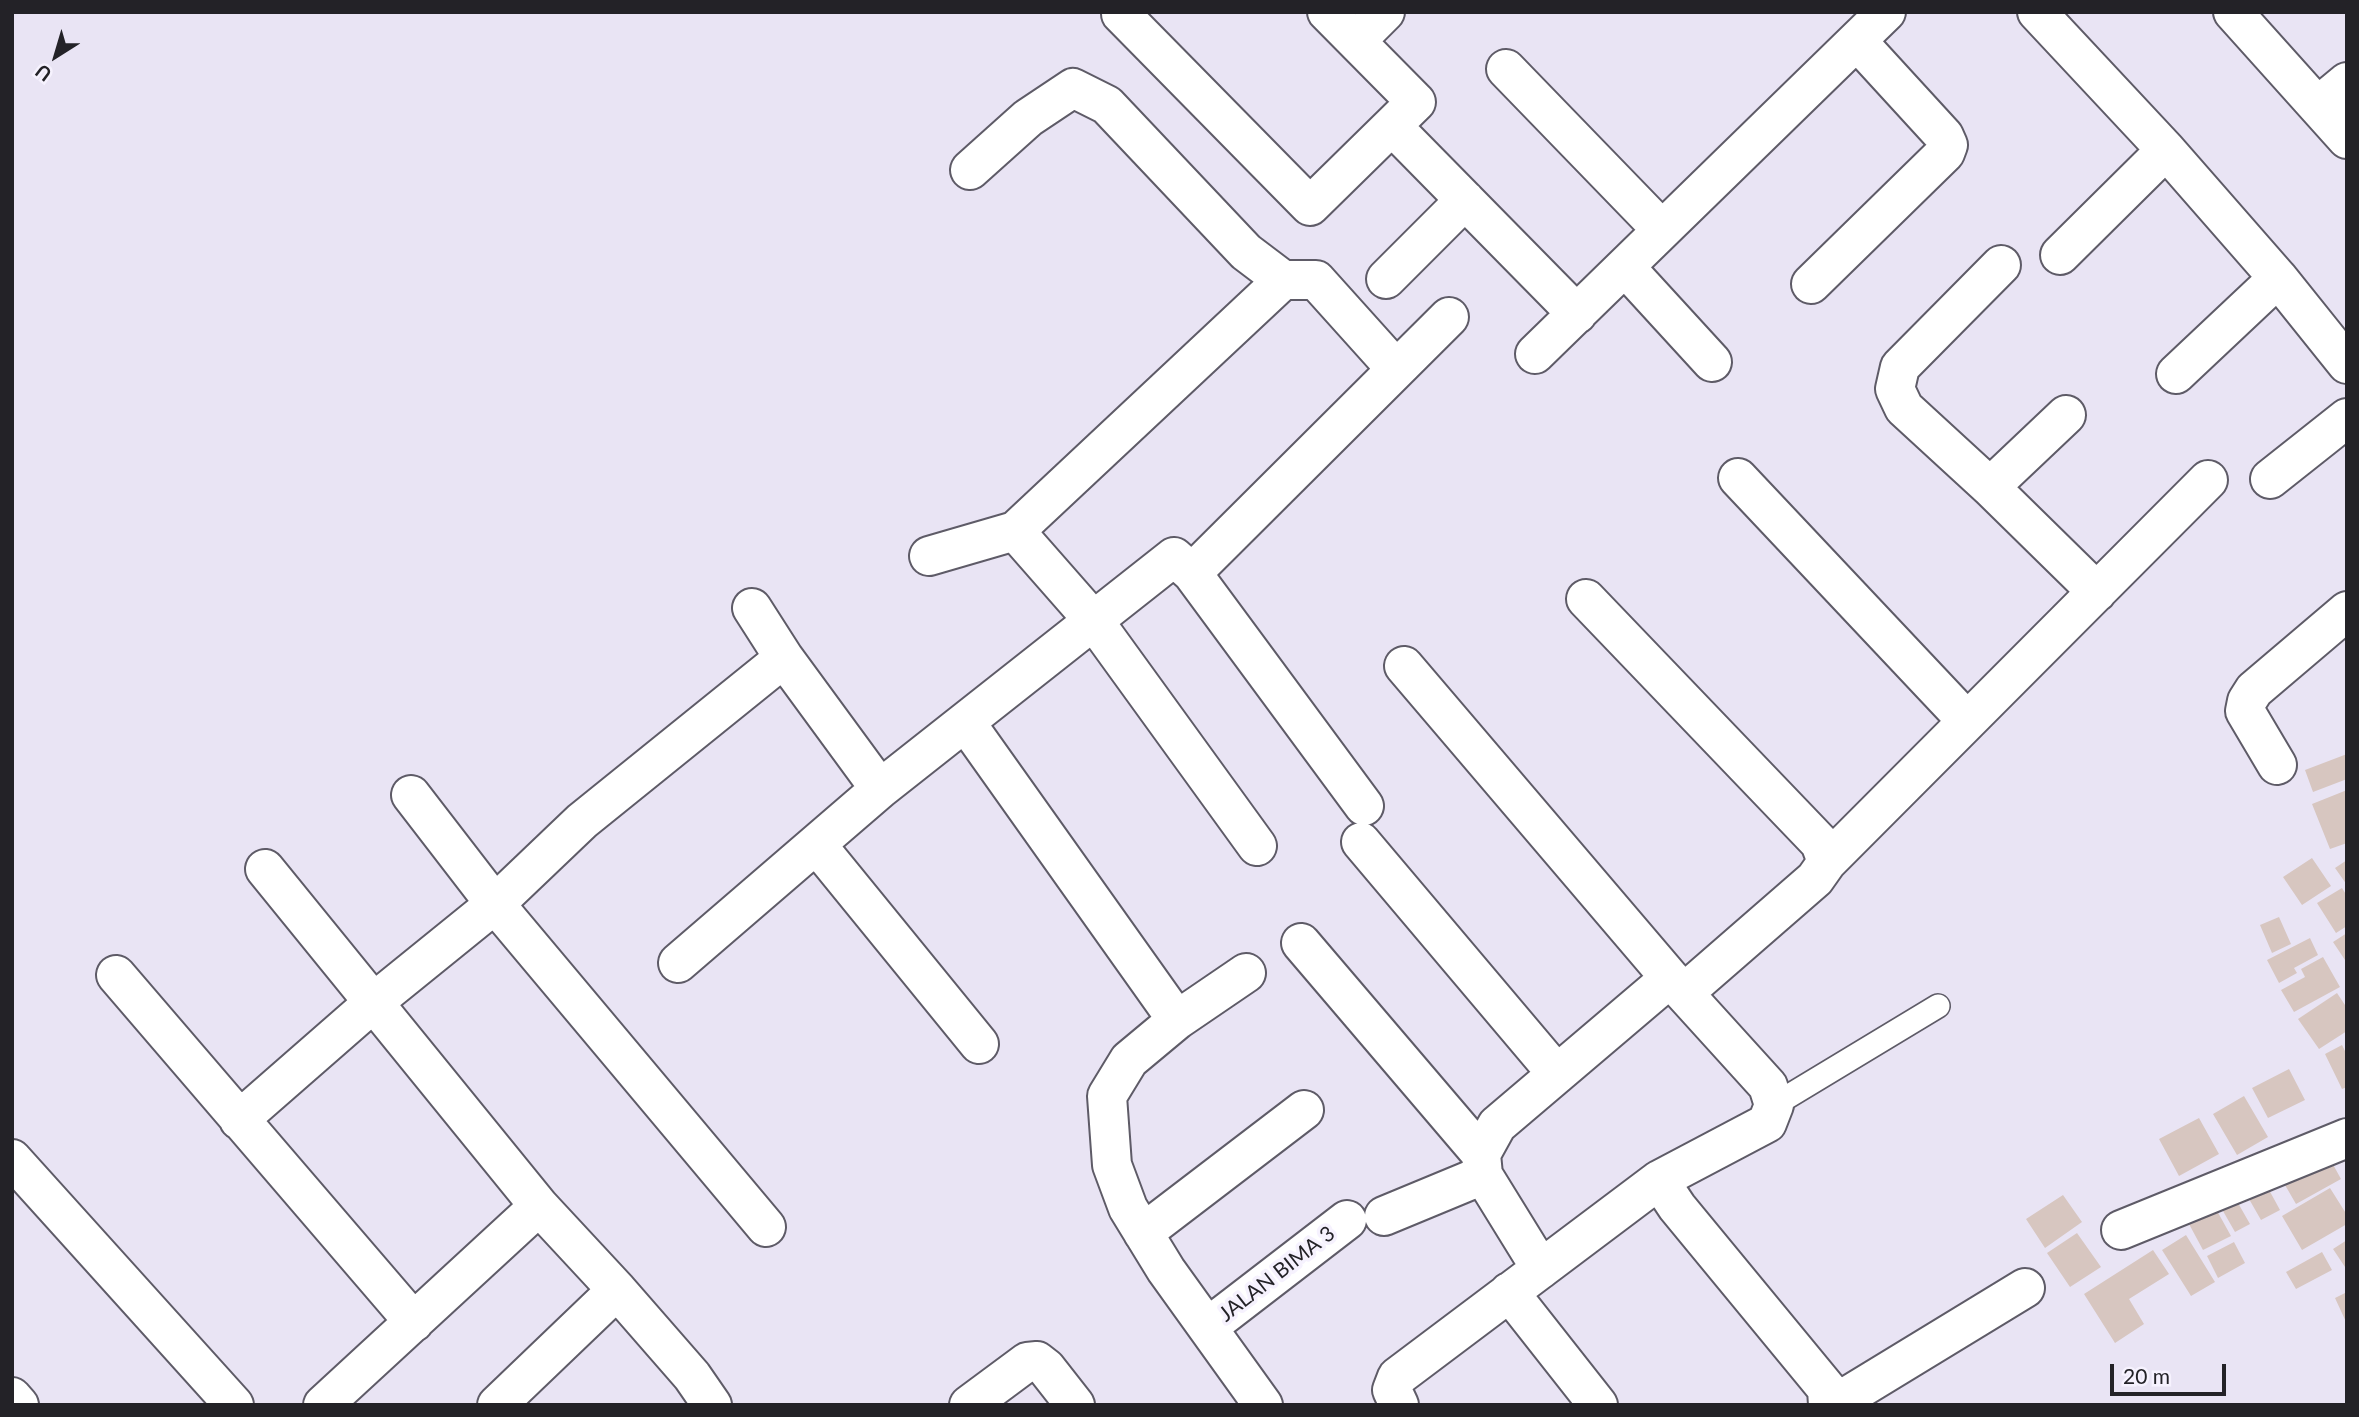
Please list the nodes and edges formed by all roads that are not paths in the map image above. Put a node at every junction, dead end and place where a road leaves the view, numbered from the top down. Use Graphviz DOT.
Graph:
graph roads {
  1 [pos="1327,12"];
  2 [pos="1385,12"];
  3 [pos="1886,12"];
  4 [pos="2037,12"];
  5 [pos="2233,12"];
  6 [pos="1121,14"];
  7 [pos="1356,41"];
  8 [pos="1857,41"];
  9 [pos="1506,69"];
  10 [pos="2347,82"];
  11 [pos="2318,106"];
  12 [pos="1392,126"];
  13 [pos="2347,139"];
  14 [pos="2166,150"];
  15 [pos="970,170"];
  16 [pos="1465,200"];
  17 [pos="1662,230"];
  18 [pos="2060,255"];
  19 [pos="2001,265"];
  20 [pos="1625,267"];
  21 [pos="2278,278"];
  22 [pos="1386,279"];
  23 [pos="1283,280"];
  24 [pos="1811,284"];
  25 [pos="1577,314"];
  26 [pos="1449,317"];
  27 [pos="1535,354"];
  28 [pos="1712,362"];
  29 [pos="2347,364"];
  30 [pos="1396,369"];
  31 [pos="2176,374"];
  32 [pos="2066,415"];
  33 [pos="2347,418"];
  34 [pos="1738,478"];
  35 [pos="2270,479"];
  36 [pos="2208,480"];
  37 [pos="1990,487"];
  38 [pos="1015,531"];
  39 [pos="929,556"];
  40 [pos="1192,573"];
  41 [pos="2097,592"];
  42 [pos="1586,599"];
  43 [pos="752,608"];
  44 [pos="2347,611"];
  45 [pos="1094,621"];
  46 [pos="784,658"];
  47 [pos="1404,666"];
  48 [pos="1967,722"];
  49 [pos="966,723"];
  50 [pos="2277,765"];
  51 [pos="880,789"];
  52 [pos="411,795"];
  53 [pos="816,844"];
  54 [pos="1257,846"];
  55 [pos="1827,862"];
  56 [pos="265,869"];
  57 [pos="495,905"];
  58 [pos="1301,943"];
  59 [pos="678,963"];
  60 [pos="1246,973"];
  61 [pos="116,975"];
  62 [pos="1677,986"];
  63 [pos="374,1002"];
  64 [pos="1938,1006"];
  65 [pos="1177,1020"];
  66 [pos="979,1044"];
  67 [pos="1558,1074"];
  68 [pos="1774,1105"];
  69 [pos="1304,1110"];
  70 [pos="239,1120"];
  71 [pos="2347,1138"];
  72 [pos="12,1159"];
  73 [pos="1482,1165"];
  74 [pos="1659,1180"];
  75 [pos="538,1206"];
  76 [pos="1384,1216"];
  77 [pos="1346,1220"];
  78 [pos="766,1227"];
  79 [pos="2121,1230"];
  80 [pos="1143,1233"];
  81 [pos="1541,1269"];
  82 [pos="2025,1288"];
  83 [pos="617,1290"];
  84 [pos="1509,1292"];
  85 [pos="414,1322"];
  86 [pos="1208,1327"];
  87 [pos="12,1397"];
  88 [pos="19,1405"];
  89 [pos="234,1405"];
  90 [pos="323,1405"];
  91 [pos="497,1405"];
  92 [pos="712,1405"];
  93 [pos="969,1405"];
  94 [pos="1074,1405"];
  95 [pos="1263,1405"];
  96 [pos="1399,1405"];
  97 [pos="1598,1405"];
  98 [pos="1831,1405"];
  1 -- 7 [label="street"];
  2 -- 7 [label="street"];
  3 -- 8 [label="street"];
  4 -- 14 [label="street"];
  5 -- 11 [label="street"];
  6 -- 12 [label="street"];
  7 -- 12 [label="street"];
  8 -- 17 [label="street"];
  8 -- 24 [label="street"];
  9 -- 17 [label="street"];
  10 -- 11 [label="street"];
  11 -- 13 [label="street"];
  12 -- 16 [label="street"];
  14 -- 18 [label="street"];
  14 -- 21 [label="street"];
  15 -- 23 [label="street"];
  16 -- 22 [label="street"];
  16 -- 25 [label="street"];
  17 -- 20 [label="street"];
  19 -- 37 [label="street"];
  20 -- 25 [label="street"];
  20 -- 28 [label="street"];
  21 -- 29 [label="street"];
  21 -- 31 [label="street"];
  23 -- 30 [label="street"];
  23 -- 38 [label="street"];
  25 -- 27 [label="street"];
  26 -- 30 [label="street"];
  30 -- 40 [label="street"];
  32 -- 37 [label="street"];
  33 -- 35 [label="street"];
  34 -- 48 [label="street"];
  36 -- 41 [label="street"];
  37 -- 41 [label="street"];
  38 -- 39 [label="street"];
  38 -- 45 [label="street"];
  40 -- 45 [label="street"];
  40 -- 67 [label="street"];
  41 -- 48 [label="street"];
  42 -- 55 [label="street"];
  43 -- 46 [label="street"];
  44 -- 50 [label="street"];
  45 -- 49 [label="street"];
  45 -- 54 [label="street"];
  46 -- 51 [label="street"];
  46 -- 57 [label="street"];
  47 -- 62 [label="street"];
  48 -- 55 [label="street"];
  49 -- 51 [label="street"];
  49 -- 65 [label="street"];
  51 -- 53 [label="street"];
  52 -- 57 [label="street"];
  53 -- 59 [label="street"];
  53 -- 66 [label="street"];
  55 -- 62 [label="street"];
  56 -- 63 [label="street"];
  57 -- 63 [label="street"];
  57 -- 78 [label="street"];
  58 -- 73 [label="street"];
  60 -- 65 [label="street"];
  61 -- 70 [label="street"];
  62 -- 67 [label="street"];
  62 -- 68 [label="street"];
  63 -- 70 [label="street"];
  63 -- 75 [label="street"];
  64 -- 68 [label="lane"];
  65 -- 80 [label="street"];
  67 -- 73 [label="street"];
  68 -- 74 [label="street"];
  69 -- 80 [label="street"];
  70 -- 85 [label="street"];
  71 -- 79 [label="street"];
  72 -- 89 [label="street"];
  73 -- 76 [label="street"];
  73 -- 81 [label="street"];
  74 -- 81 [label="street"];
  74 -- 98 [label="street"];
  75 -- 83 [label="street"];
  75 -- 85 [label="street"];
  77 -- 86 [label="street, JALAN BIMA 3"];
  80 -- 86 [label="street"];
  81 -- 84 [label="street"];
  82 -- 98 [label="street"];
  83 -- 91 [label="street"];
  83 -- 92 [label="street"];
  84 -- 96 [label="street"];
  84 -- 97 [label="street"];
  85 -- 90 [label="street"];
  86 -- 95 [label="street"];
  87 -- 88 [label="street"];
  93 -- 94 [label="street"];
}
